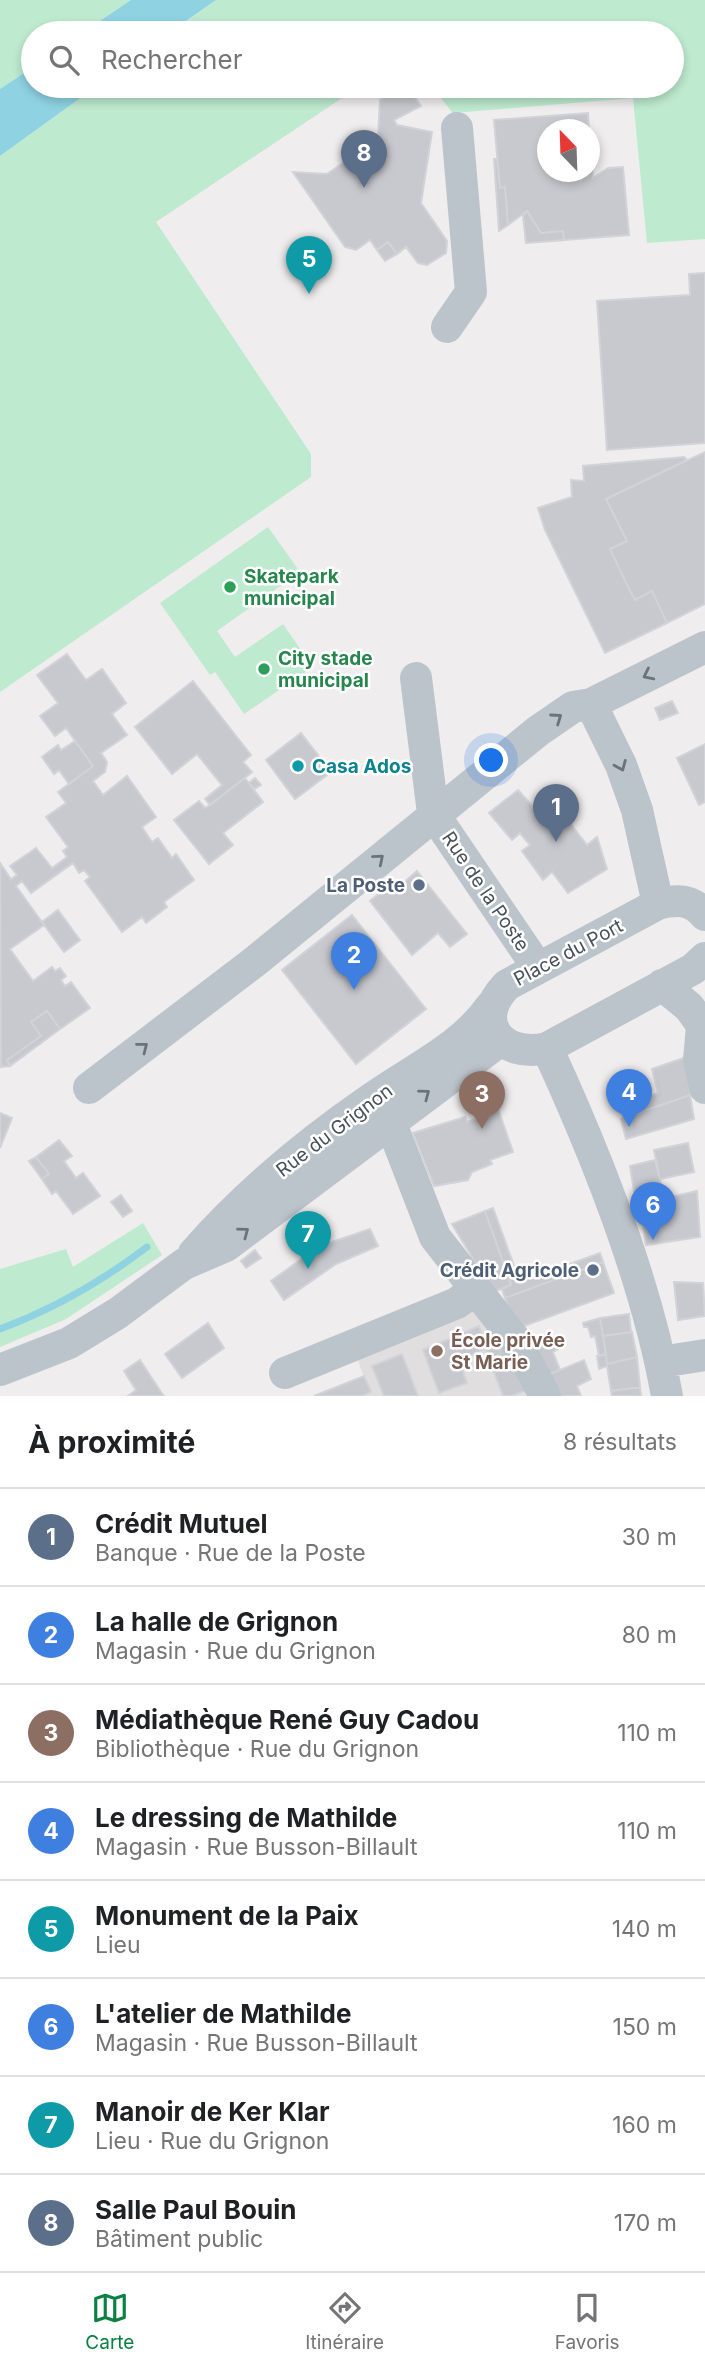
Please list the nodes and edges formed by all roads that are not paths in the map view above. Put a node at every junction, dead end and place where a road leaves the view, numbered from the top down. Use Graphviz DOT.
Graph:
graph roads {
  1 [pos="457,128"];
  2 [pos="447,327"];
  3 [pos="705,647"];
  4 [pos="416,678"];
  5 [pos="591,704"];
  6 [pos="433,813"];
  7 [pos="659,904"];
  8 [pos="703,910"];
  9 [pos="705,958"];
  10 [pos="538,968"];
  11 [pos="662,985"];
  12 [pos="492,1005"];
  13 [pos="704,1028"];
  14 [pos="501,1040"];
  15 [pos="547,1048"];
  16 [pos="89,1088"];
  17 [pos="705,1088"];
  18 [pos="390,1121"];
  19 [pos="184,1264"];
  20 [pos="474,1290"];
  21 [pos="705,1355"];
  22 [pos="661,1362"];
  23 [pos="0,1370"];
  24 [pos="285,1373"];
  25 [pos="545,1396"];
  26 [pos="667,1396"];
  1 -- 2 [label="street"];
  3 -- 5 [label="street, one-way"];
  4 -- 6 [label="street"];
  6 -- 5 [label="street, one-way"];
  5 -- 7 [label="street, one-way"];
  6 -- 10 [label="street, Rue de la Poste"];
  16 -- 6 [label="street, one-way"];
  7 -- 8 [label="street, Place du Port"];
  7 -- 10 [label="street, Place du Port"];
  9 -- 11 [label="street"];
  10 -- 12 [label="street, Place du Port"];
  11 -- 13 [label="street"];
  11 -- 15 [label="street"];
  12 -- 14 [label="street"];
  12 -- 19 [label="street, Rue du Grignon"];
  13 -- 17 [label="street"];
  14 -- 15 [label="street"];
  18 -- 14 [label="street, Rue du Grignon, one-way"];
  15 -- 22 [label="street"];
  19 -- 18 [label="street, Rue du Grignon, one-way"];
  18 -- 20 [label="street"];
  19 -- 23 [label="street, Rue du Grignon"];
  20 -- 24 [label="street"];
  20 -- 25 [label="street"];
  21 -- 22 [label="street"];
  22 -- 26 [label="street"];
}
